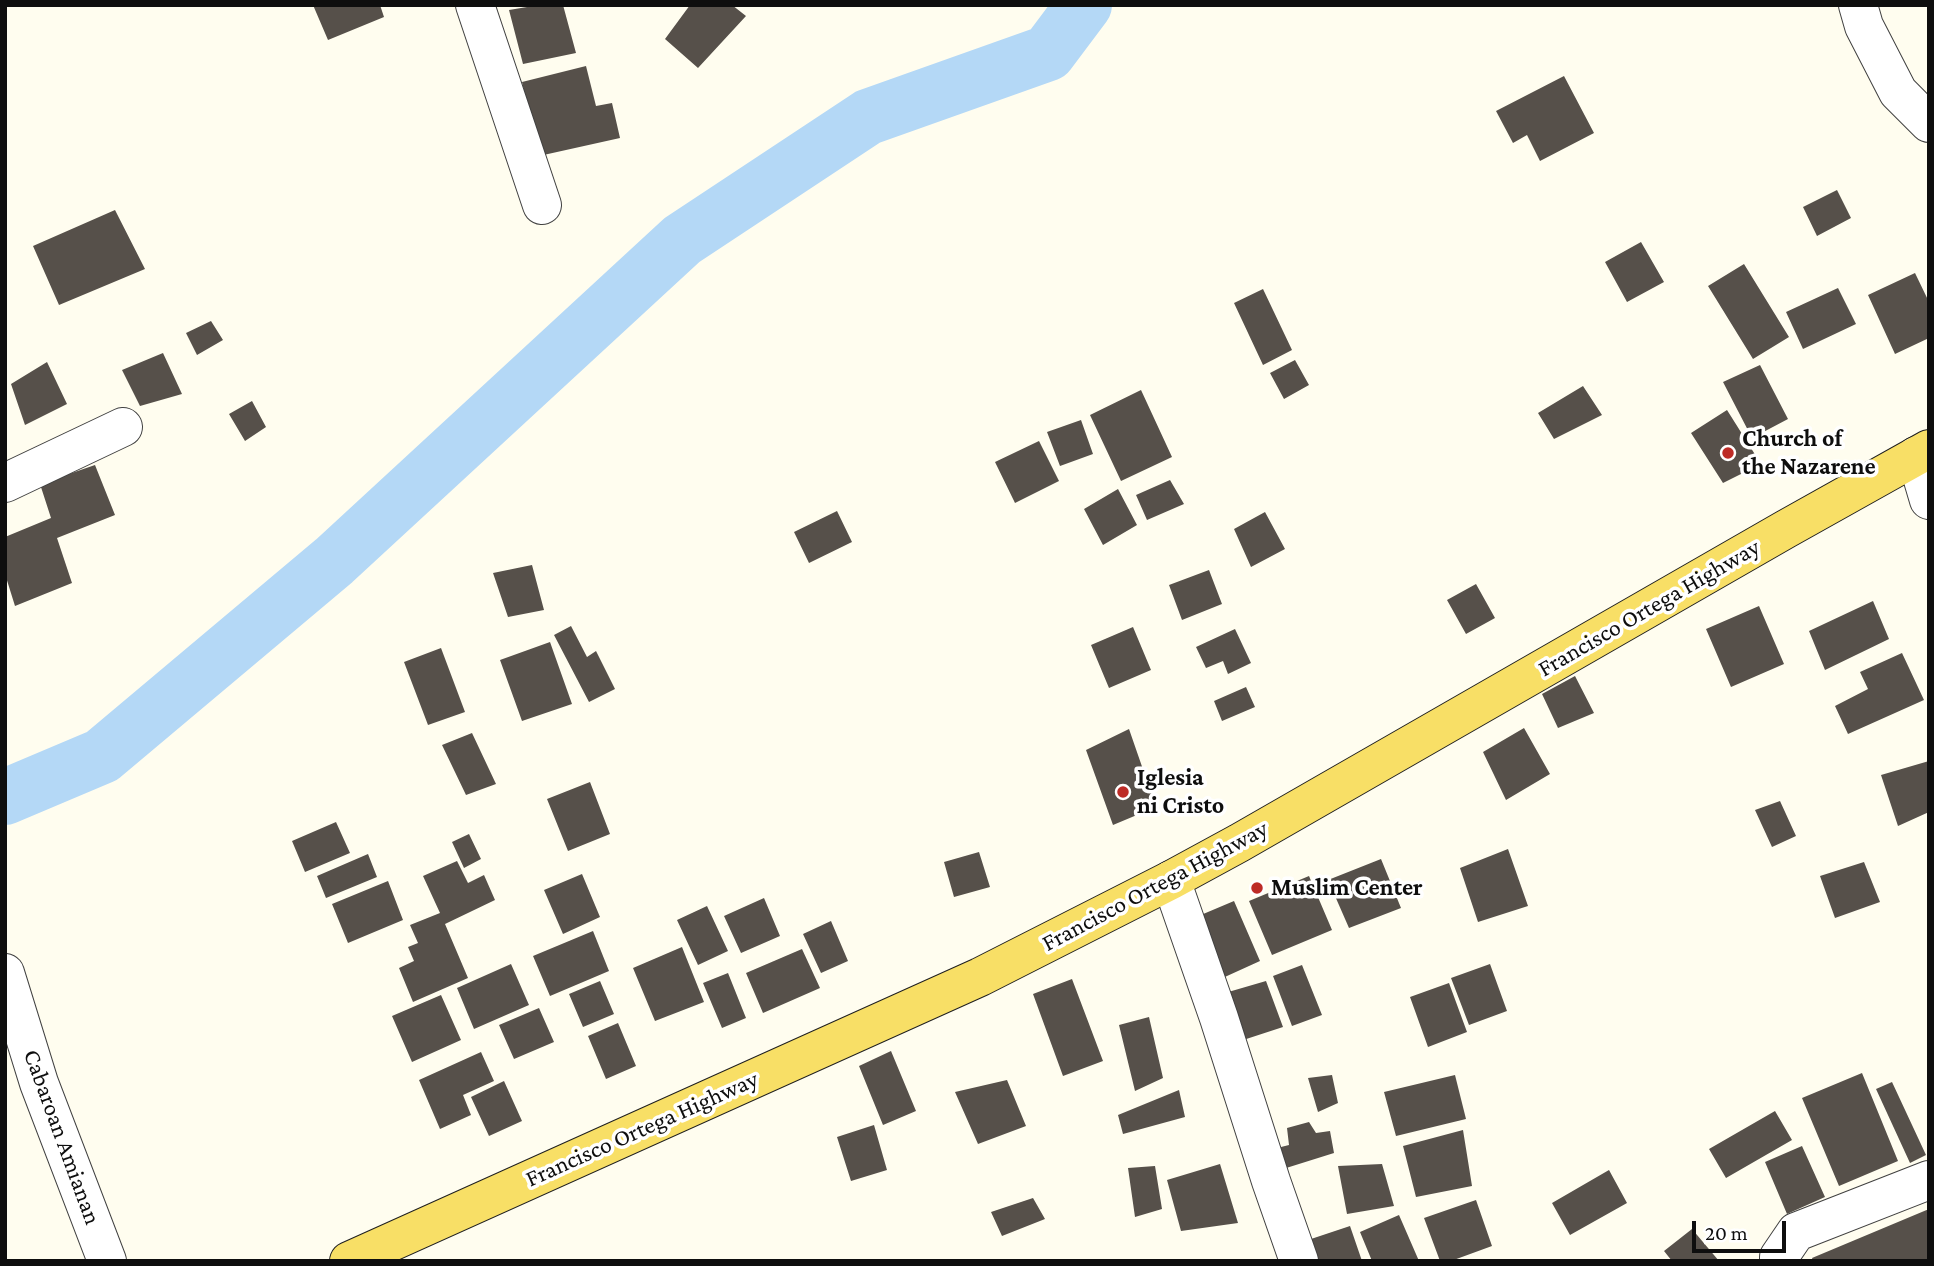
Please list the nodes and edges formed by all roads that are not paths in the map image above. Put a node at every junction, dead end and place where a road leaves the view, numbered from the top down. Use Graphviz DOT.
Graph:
graph roads {
  1 [pos="475,5"];
  2 [pos="1858,5"];
  3 [pos="1929,123"];
  4 [pos="542,205"];
  5 [pos="123,427"];
  6 [pos="1923,452"];
  7 [pos="5,483"];
  8 [pos="1929,500"];
  9 [pos="1171,880"];
  10 [pos="5,973"];
  11 [pos="1929,1180"];
  12 [pos="107,1261"];
  13 [pos="349,1261"];
  14 [pos="1299,1261"];
  15 [pos="1779,1261"];
  1 -- 4 [label="street"];
  2 -- 3 [label="street"];
  5 -- 7 [label="street"];
  6 -- 8 [label="street"];
  6 -- 9 [label="main road, Francisco Ortega Highway"];
  9 -- 13 [label="main road, Francisco Ortega Highway"];
  9 -- 14 [label="street"];
  10 -- 12 [label="street, Cabaroan Amianan"];
  11 -- 15 [label="street"];
}
